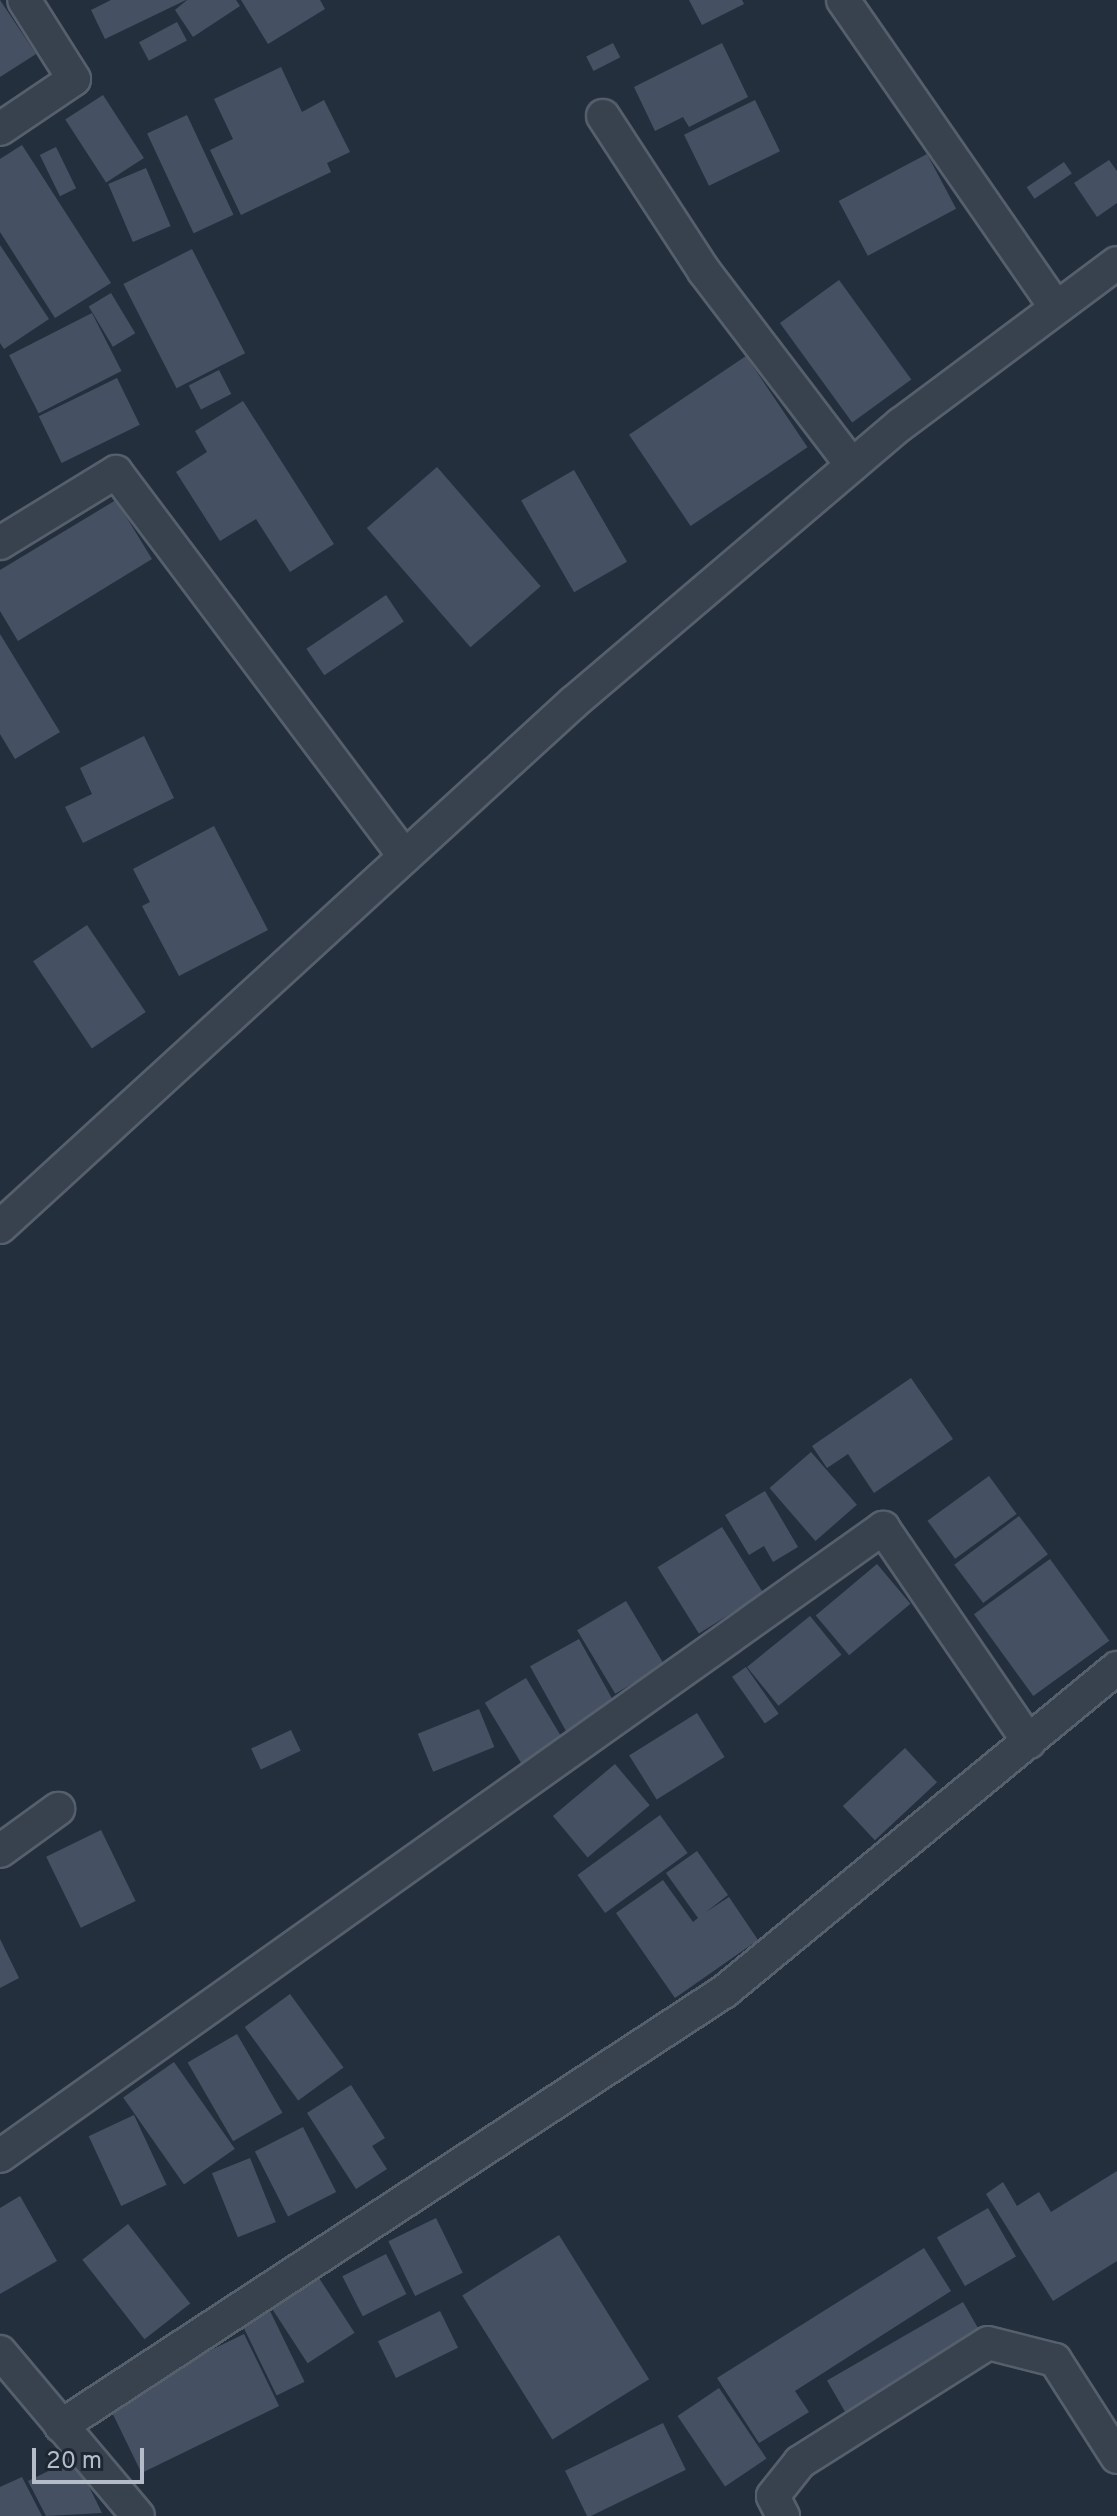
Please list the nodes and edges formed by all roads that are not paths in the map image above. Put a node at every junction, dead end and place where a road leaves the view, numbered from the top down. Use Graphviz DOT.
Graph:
graph roads {
  1 [pos="24,0"];
  2 [pos="843,0"];
  3 [pos="603,116"];
  4 [pos="0,129"];
  5 [pos="1117,263"];
  6 [pos="1056,308"];
  7 [pos="852,465"];
  8 [pos="0,543"];
  9 [pos="403,854"];
  10 [pos="0,1227"];
  11 [pos="1117,1668"];
  12 [pos="1029,1742"];
  13 [pos="58,1809"];
  14 [pos="0,1851"];
  15 [pos="0,2156"];
  16 [pos="0,2352"];
  17 [pos="61,2426"];
  18 [pos="1117,2457"];
  19 [pos="138,2516"];
  20 [pos="783,2516"];
  1 -- 4 [label="street"];
  2 -- 6 [label="street"];
  3 -- 7 [label="street"];
  5 -- 6 [label="street"];
  6 -- 7 [label="street"];
  7 -- 9 [label="street"];
  8 -- 9 [label="street"];
  9 -- 10 [label="street"];
  11 -- 12 [label="street"];
  12 -- 15 [label="street"];
  12 -- 17 [label="street"];
  13 -- 14 [label="street"];
  16 -- 17 [label="street"];
  17 -- 19 [label="street"];
  18 -- 20 [label="street"];
}
